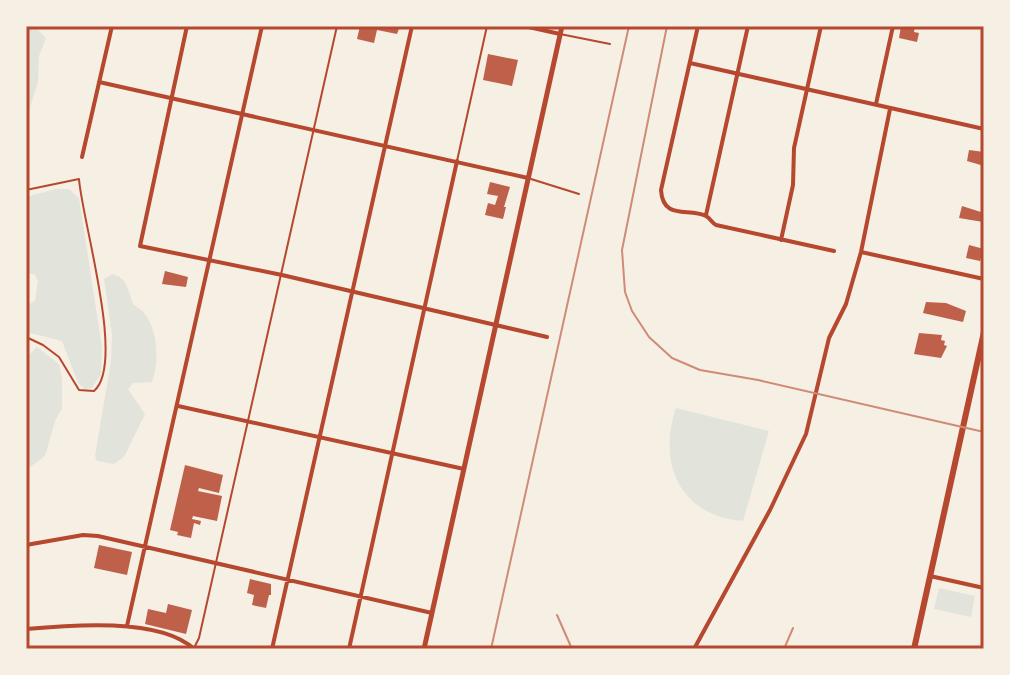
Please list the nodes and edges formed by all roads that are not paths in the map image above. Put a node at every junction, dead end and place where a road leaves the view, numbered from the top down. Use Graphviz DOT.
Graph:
graph roads {
  1 [pos="112,26"];
  2 [pos="187,26"];
  3 [pos="262,26"];
  4 [pos="337,26"];
  5 [pos="412,26"];
  6 [pos="487,26"];
  7 [pos="524,26"];
  8 [pos="562,26"];
  9 [pos="698,26"];
  10 [pos="748,26"];
  11 [pos="821,26"];
  12 [pos="893,26"];
  13 [pos="560,34"];
  14 [pos="610,44"];
  15 [pos="690,63"];
  16 [pos="737,73"];
  17 [pos="99,82"];
  18 [pos="808,89"];
  19 [pos="171,98"];
  20 [pos="876,104"];
  21 [pos="890,109"];
  22 [pos="242,114"];
  23 [pos="984,129"];
  24 [pos="314,130"];
  25 [pos="385,145"];
  26 [pos="82,157"];
  27 [pos="457,161"];
  28 [pos="528,178"];
  29 [pos="26,190"];
  30 [pos="579,194"];
  31 [pos="706,216"];
  32 [pos="781,240"];
  33 [pos="834,251"];
  34 [pos="861,252"];
  35 [pos="210,261"];
  36 [pos="282,275"];
  37 [pos="984,279"];
  38 [pos="353,292"];
  39 [pos="425,307"];
  40 [pos="495,324"];
  41 [pos="984,332"];
  42 [pos="26,337"];
  43 [pos="547,337"];
  44 [pos="178,406"];
  45 [pos="249,421"];
  46 [pos="321,438"];
  47 [pos="392,453"];
  48 [pos="464,469"];
  49 [pos="26,545"];
  50 [pos="146,546"];
  51 [pos="217,562"];
  52 [pos="930,576"];
  53 [pos="288,579"];
  54 [pos="984,588"];
  55 [pos="360,596"];
  56 [pos="432,613"];
  57 [pos="127,626"];
  58 [pos="26,629"];
  59 [pos="194,648"];
  60 [pos="272,649"];
  61 [pos="349,649"];
  62 [pos="424,649"];
  63 [pos="694,649"];
  64 [pos="914,649"];
  1 -- 17 [label="street"];
  2 -- 19 [label="street"];
  3 -- 22 [label="street"];
  4 -- 24 [label="lane"];
  5 -- 25 [label="street"];
  6 -- 27 [label="lane"];
  7 -- 13 [label="street"];
  8 -- 13 [label="main road"];
  9 -- 15 [label="street"];
  10 -- 16 [label="street"];
  11 -- 18 [label="street"];
  12 -- 20 [label="street"];
  13 -- 14 [label="lane"];
  13 -- 28 [label="main road"];
  15 -- 16 [label="street"];
  15 -- 31 [label="street"];
  16 -- 18 [label="street"];
  16 -- 31 [label="street"];
  17 -- 19 [label="street"];
  17 -- 26 [label="street"];
  18 -- 20 [label="street"];
  18 -- 32 [label="street"];
  19 -- 22 [label="street"];
  19 -- 35 [label="street"];
  20 -- 21 [label="street"];
  21 -- 23 [label="street"];
  21 -- 34 [label="street"];
  22 -- 24 [label="street"];
  22 -- 35 [label="street"];
  24 -- 25 [label="street"];
  24 -- 36 [label="lane"];
  25 -- 27 [label="street"];
  25 -- 38 [label="street"];
  27 -- 28 [label="street"];
  27 -- 39 [label="street"];
  28 -- 30 [label="lane"];
  28 -- 40 [label="main road"];
  29 -- 42 [label="lane"];
  31 -- 32 [label="street"];
  32 -- 33 [label="street"];
  34 -- 37 [label="street"];
  34 -- 63 [label="street"];
  35 -- 36 [label="street"];
  35 -- 44 [label="street"];
  36 -- 38 [label="street"];
  36 -- 45 [label="lane"];
  38 -- 39 [label="street"];
  38 -- 46 [label="street"];
  39 -- 40 [label="street"];
  39 -- 47 [label="street"];
  40 -- 43 [label="street"];
  40 -- 48 [label="main road"];
  41 -- 52 [label="main road"];
  44 -- 45 [label="street"];
  44 -- 50 [label="street"];
  45 -- 46 [label="street"];
  45 -- 51 [label="lane"];
  46 -- 47 [label="street"];
  46 -- 53 [label="street"];
  47 -- 48 [label="street"];
  47 -- 55 [label="street"];
  48 -- 56 [label="main road"];
  49 -- 50 [label="street"];
  50 -- 51 [label="street"];
  50 -- 57 [label="street"];
  51 -- 53 [label="street"];
  51 -- 59 [label="lane"];
  52 -- 54 [label="street"];
  52 -- 64 [label="main road"];
  53 -- 55 [label="street"];
  53 -- 60 [label="street"];
  55 -- 56 [label="street"];
  55 -- 61 [label="street"];
  56 -- 62 [label="main road"];
  57 -- 58 [label="street"];
  57 -- 59 [label="street"];
}
